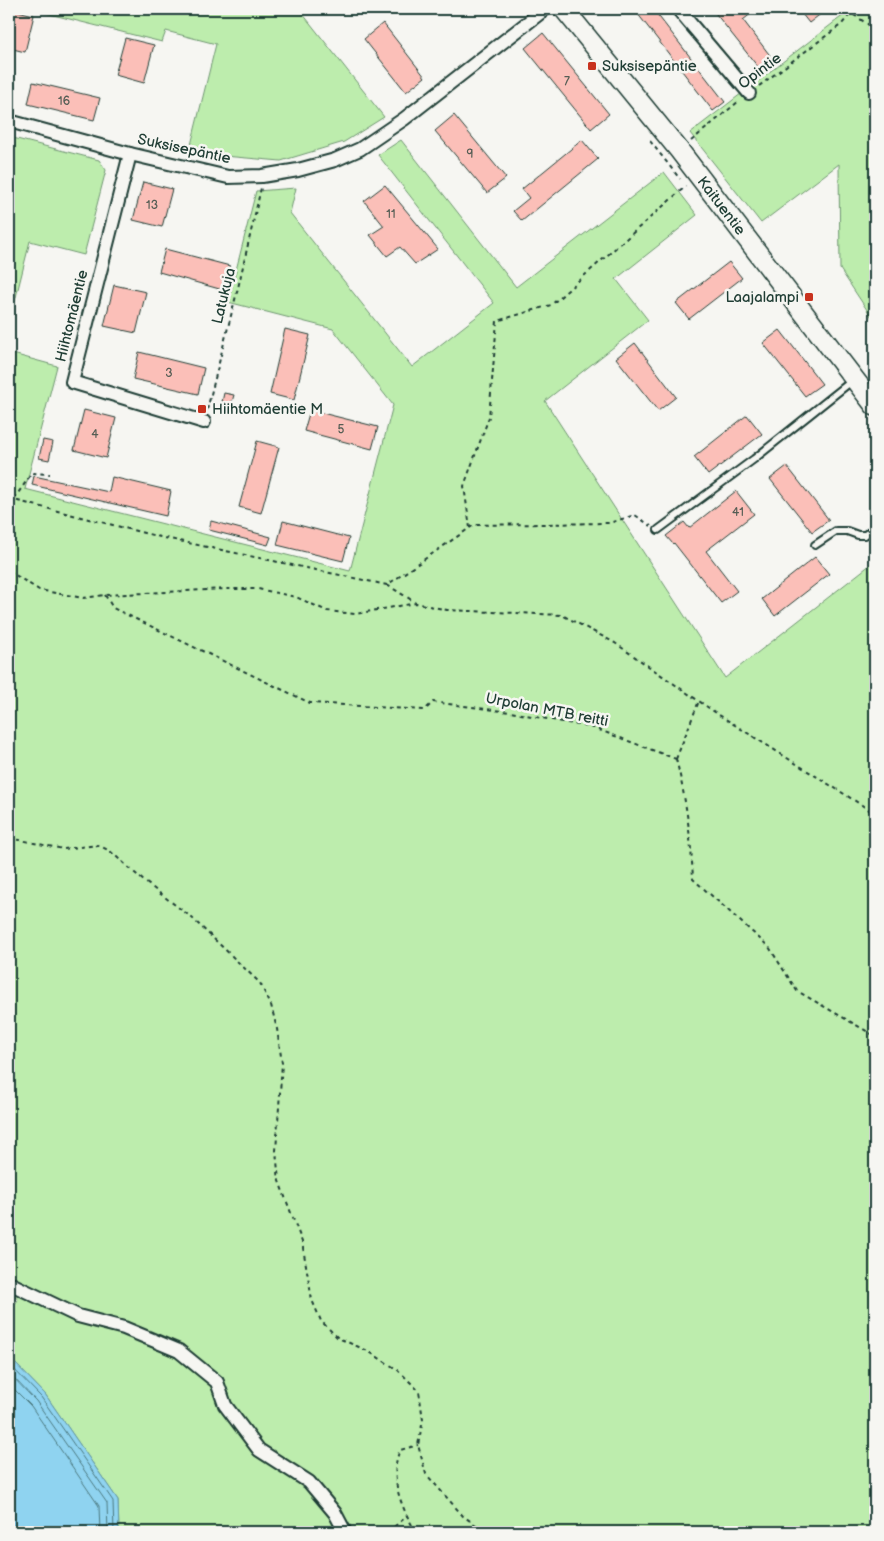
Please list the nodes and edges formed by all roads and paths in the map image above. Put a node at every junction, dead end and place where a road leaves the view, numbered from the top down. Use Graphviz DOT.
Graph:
graph roads {
  1 [pos="545,9"];
  2 [pos="564,9"];
  3 [pos="678,9"];
  4 [pos="848,9"];
  5 [pos="851,13"];
  6 [pos="875,29"];
  7 [pos="748,93"];
  8 [pos="9,121"];
  9 [pos="649,139"];
  10 [pos="679,150"];
  11 [pos="130,154"];
  12 [pos="262,176"];
  13 [pos="681,180"];
  14 [pos="686,186"];
  15 [pos="854,379"];
  16 [pos="875,406"];
  17 [pos="204,422"];
  18 [pos="50,474"];
  19 [pos="9,500"];
  20 [pos="14,500"];
  21 [pos="875,527"];
  22 [pos="470,528"];
  23 [pos="658,530"];
  24 [pos="814,545"];
  25 [pos="9,571"];
  26 [pos="387,585"];
  27 [pos="105,595"];
  28 [pos="416,603"];
  29 [pos="699,702"];
  30 [pos="676,758"];
  31 [pos="875,816"];
  32 [pos="9,838"];
  33 [pos="875,1036"];
  34 [pos="9,1283"];
  35 [pos="418,1445"];
  36 [pos="407,1516"];
  37 [pos="346,1532"];
  38 [pos="388,1532"];
  39 [pos="416,1532"];
  40 [pos="486,1532"];
  1 -- 12 [label="street, Suksisepäntie"];
  2 -- 10 [label="street, Kaituentie"];
  3 -- 7 [label="street"];
  4 -- 5 [label="path"];
  5 -- 6 [label="path"];
  5 -- 7 [label="path, Opintie"];
  7 -- 10 [label="path, Opintie"];
  8 -- 11 [label="street, Suksisepäntie"];
  9 -- 13 [label="path"];
  10 -- 15 [label="street, Kaituentie"];
  11 -- 12 [label="street, Suksisepäntie"];
  11 -- 17 [label="street, Hiihtomäentie"];
  12 -- 17 [label="path, Latukuja"];
  14 -- 22 [label="path"];
  15 -- 16 [label="street, Kaituentie"];
  15 -- 23 [label="lane"];
  18 -- 20 [label="path"];
  19 -- 20 [label="path"];
  20 -- 26 [label="path"];
  21 -- 24 [label="lane"];
  22 -- 23 [label="path"];
  22 -- 26 [label="path"];
  25 -- 27 [label="path"];
  26 -- 28 [label="path"];
  27 -- 28 [label="path"];
  27 -- 30 [label="path, Urpolan MTB reitti"];
  28 -- 29 [label="path"];
  29 -- 30 [label="path"];
  29 -- 31 [label="path"];
  30 -- 33 [label="path"];
  32 -- 35 [label="path"];
  34 -- 37 [label="street"];
  35 -- 36 [label="path"];
  35 -- 40 [label="path"];
  36 -- 38 [label="path"];
  36 -- 39 [label="path"];
}
